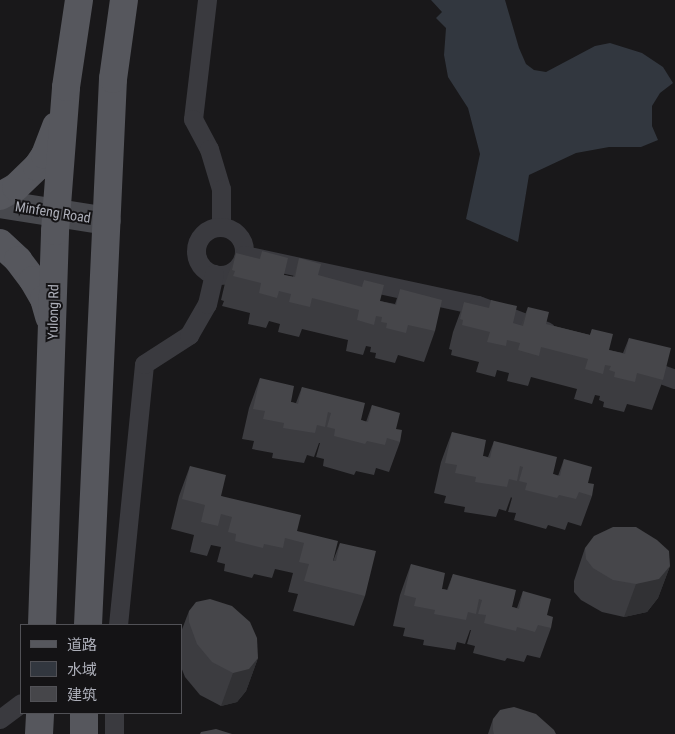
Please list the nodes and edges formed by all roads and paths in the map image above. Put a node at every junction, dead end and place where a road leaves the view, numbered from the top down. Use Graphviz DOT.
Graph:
graph roads {
  1 [pos="78,0"];
  2 [pos="124,0"];
  3 [pos="208,0"];
  4 [pos="64,104"];
  5 [pos="0,196"];
  6 [pos="0,204"];
  7 [pos="56,222"];
  8 [pos="0,224"];
  9 [pos="221,226"];
  10 [pos="106,229"];
  11 [pos="0,243"];
  12 [pos="244,255"];
  13 [pos="214,274"];
  14 [pos="53,333"];
  15 [pos="559,335"];
  16 [pos="621,359"];
  17 [pos="675,379"];
  18 [pos="42,624"];
  19 [pos="88,624"];
  20 [pos="118,624"];
  21 [pos="20,704"];
  22 [pos="40,714"];
  23 [pos="84,714"];
  24 [pos="114,714"];
  25 [pos="0,719"];
  26 [pos="39,734"];
  27 [pos="84,734"];
  28 [pos="114,734"];
  1 -- 4 [label="main road, Yulong Rd"];
  2 -- 10 [label="main road"];
  3 -- 9 [label="street"];
  4 -- 5 [label="main road"];
  4 -- 7 [label="main road, Yulong Rd"];
  6 -- 7 [label="main road, Minfeng Road"];
  7 -- 8 [label="main road, Minfeng Road"];
  7 -- 10 [label="main road, Minfeng Road"];
  7 -- 14 [label="main road, Yulong Rd"];
  9 -- 12 [label="street"];
  9 -- 13 [label="street"];
  10 -- 19 [label="main road"];
  11 -- 14 [label="main road"];
  12 -- 13 [label="street"];
  12 -- 15 [label="street"];
  13 -- 20 [label="street"];
  14 -- 18 [label="main road, Yulong Rd"];
  16 -- 17 [label="street"];
  21 -- 25 [label="street"];
  22 -- 26 [label="main road"];
  23 -- 27 [label="main road"];
  24 -- 28 [label="street"];
}
